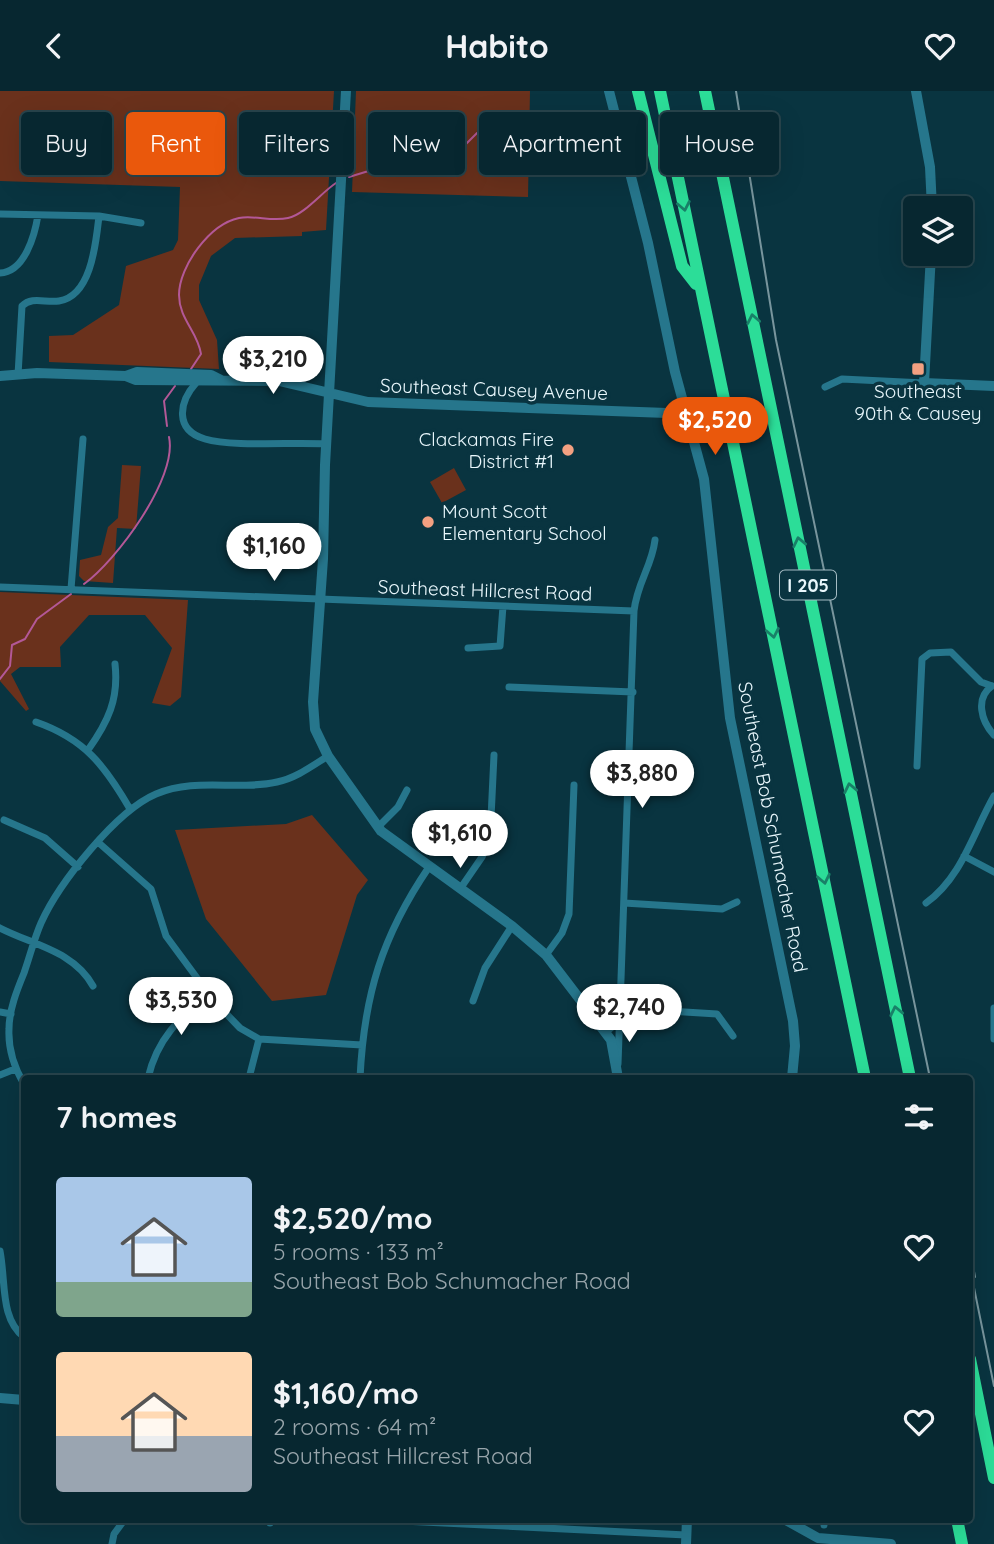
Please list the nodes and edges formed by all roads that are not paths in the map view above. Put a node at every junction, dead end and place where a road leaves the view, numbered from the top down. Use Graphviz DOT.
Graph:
graph roads {
  1 [pos="346,91"];
  2 [pos="608,91"];
  3 [pos="638,91"];
  4 [pos="660,91"];
  5 [pos="705,91"];
  6 [pos="916,91"];
  7 [pos="931,196"];
  8 [pos="0,214"];
  9 [pos="38,215"];
  10 [pos="99,216"];
  11 [pos="141,223"];
  12 [pos="930,266"];
  13 [pos="0,273"];
  14 [pos="699,288"];
  15 [pos="18,375"];
  16 [pos="0,376"];
  17 [pos="126,376"];
  18 [pos="194,380"];
  19 [pos="924,383"];
  20 [pos="994,386"];
  21 [pos="825,387"];
  22 [pos="329,393"];
  23 [pos="684,409"];
  24 [pos="83,439"];
  25 [pos="326,444"];
  26 [pos="655,540"];
  27 [pos="0,587"];
  28 [pos="71,589"];
  29 [pos="321,598"];
  30 [pos="503,606"];
  31 [pos="634,611"];
  32 [pos="468,648"];
  33 [pos="115,664"];
  34 [pos="509,687"];
  35 [pos="633,692"];
  36 [pos="36,722"];
  37 [pos="994,735"];
  38 [pos="88,750"];
  39 [pos="494,755"];
  40 [pos="328,756"];
  41 [pos="917,766"];
  42 [pos="574,785"];
  43 [pos="407,790"];
  44 [pos="994,796"];
  45 [pos="130,809"];
  46 [pos="4,820"];
  47 [pos="377,827"];
  48 [pos="99,843"];
  49 [pos="964,856"];
  50 [pos="78,867"];
  51 [pos="429,867"];
  52 [pos="994,872"];
  53 [pos="460,889"];
  54 [pos="737,902"];
  55 [pos="926,902"];
  56 [pos="624,903"];
  57 [pos="512,926"];
  58 [pos="0,928"];
  59 [pos="35,941"];
  60 [pos="545,955"];
  61 [pos="93,986"];
  62 [pos="209,994"];
  63 [pos="473,1001"];
  64 [pos="620,1008"];
  65 [pos="994,1008"];
  66 [pos="0,1012"];
  67 [pos="11,1014"];
  68 [pos="993,1020"];
  69 [pos="605,1031"];
  70 [pos="733,1036"];
  71 [pos="259,1039"];
  72 [pos="994,1039"];
  73 [pos="362,1045"];
  74 [pos="15,1069"];
  75 [pos="618,1074"];
  76 [pos="0,1075"];
  77 [pos="149,1075"];
  78 [pos="250,1075"];
  79 [pos="360,1075"];
  80 [pos="792,1075"];
  81 [pos="864,1075"];
  82 [pos="909,1075"];
  83 [pos="21,1079"];
  84 [pos="0,1251"];
  85 [pos="0,1300"];
  86 [pos="21,1335"];
  87 [pos="973,1374"];
  88 [pos="0,1398"];
  89 [pos="21,1400"];
  90 [pos="994,1478"];
  91 [pos="122,1523"];
  92 [pos="427,1523"];
  93 [pos="790,1523"];
  94 [pos="958,1523"];
  95 [pos="686,1539"];
  96 [pos="808,1539"];
  97 [pos="868,1543"];
  98 [pos="112,1544"];
  99 [pos="891,1544"];
  100 [pos="962,1544"];
  1 -- 22 [label="street"];
  2 -- 23 [label="street, Southeast Bob Schumacher Road"];
  3 -- 14 [label="highway"];
  4 -- 14 [label="highway, I 205, one-way"];
  82 -- 5 [label="highway, I 205, one-way"];
  6 -- 7 [label="street"];
  8 -- 9 [label="street"];
  9 -- 10 [label="street"];
  9 -- 13 [label="street"];
  10 -- 11 [label="street"];
  10 -- 15 [label="street"];
  12 -- 19 [label="street"];
  14 -- 81 [label="highway, I 205, one-way"];
  15 -- 16 [label="street, Southeast Causey Avenue"];
  15 -- 17 [label="street, Southeast Causey Avenue"];
  17 -- 18 [label="street, Southeast Causey Avenue"];
  17 -- 18 [label="street, Southeast Causey Avenue"];
  18 -- 22 [label="street, Southeast Causey Avenue"];
  18 -- 25 [label="street"];
  19 -- 20 [label="street"];
  19 -- 21 [label="street"];
  22 -- 23 [label="street, Southeast Causey Avenue"];
  22 -- 25 [label="street"];
  23 -- 80 [label="street, Southeast Bob Schumacher Road"];
  24 -- 28 [label="street"];
  25 -- 29 [label="street"];
  26 -- 31 [label="street"];
  27 -- 28 [label="street, Southeast Hillcrest Road"];
  28 -- 29 [label="street, Southeast Hillcrest Road"];
  29 -- 30 [label="street, Southeast Hillcrest Road"];
  29 -- 40 [label="street"];
  30 -- 31 [label="street, Southeast Hillcrest Road"];
  30 -- 32 [label="street"];
  31 -- 35 [label="street"];
  33 -- 38 [label="street"];
  34 -- 35 [label="street"];
  35 -- 56 [label="street"];
  36 -- 38 [label="street"];
  37 -- 41 [label="street"];
  38 -- 45 [label="street"];
  39 -- 53 [label="street"];
  40 -- 45 [label="street"];
  40 -- 47 [label="street"];
  42 -- 60 [label="street"];
  43 -- 47 [label="street"];
  44 -- 49 [label="street"];
  45 -- 48 [label="street"];
  46 -- 50 [label="street"];
  47 -- 51 [label="street"];
  48 -- 50 [label="street"];
  48 -- 62 [label="street"];
  49 -- 52 [label="street"];
  49 -- 55 [label="street"];
  50 -- 59 [label="street"];
  51 -- 53 [label="street"];
  51 -- 73 [label="street"];
  53 -- 57 [label="street"];
  54 -- 56 [label="street"];
  56 -- 64 [label="street"];
  57 -- 60 [label="street"];
  57 -- 63 [label="street"];
  58 -- 59 [label="street"];
  59 -- 61 [label="street"];
  59 -- 67 [label="street"];
  60 -- 69 [label="street"];
  62 -- 71 [label="street"];
  62 -- 77 [label="street"];
  64 -- 69 [label="street"];
  64 -- 70 [label="street"];
  64 -- 75 [label="street"];
  65 -- 68 [label="street"];
  66 -- 67 [label="street"];
  67 -- 74 [label="street"];
  68 -- 72 [label="street"];
  69 -- 75 [label="street"];
  71 -- 73 [label="street"];
  71 -- 78 [label="street"];
  73 -- 79 [label="street"];
  74 -- 76 [label="street"];
  74 -- 83 [label="street"];
  84 -- 85 [label="street"];
  85 -- 86 [label="street"];
  87 -- 90 [label="highway"];
  88 -- 89 [label="street"];
  91 -- 98 [label="street"];
  92 -- 95 [label="street"];
  93 -- 96 [label="street"];
  94 -- 100 [label="highway"];
  96 -- 97 [label="street"];
  97 -- 99 [label="street"];
}
